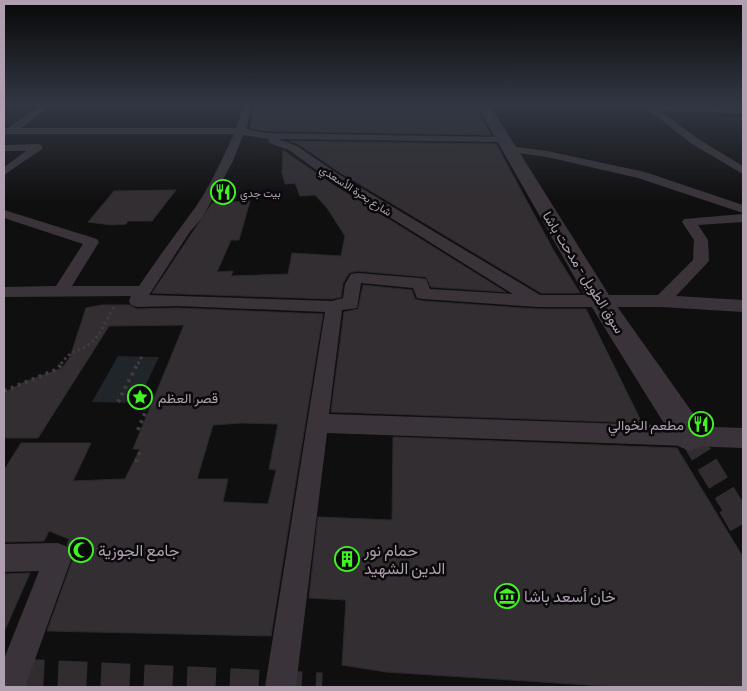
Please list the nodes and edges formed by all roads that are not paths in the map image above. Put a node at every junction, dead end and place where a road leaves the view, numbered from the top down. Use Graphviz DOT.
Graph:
graph roads {
  1 [pos="238,136"];
  2 [pos="254,136"];
  3 [pos="272,136"];
  4 [pos="501,136"];
  5 [pos="688,136"];
  6 [pos="506,144"];
  7 [pos="4,148"];
  8 [pos="743,170"];
  9 [pos="4,172"];
  10 [pos="743,209"];
  11 [pos="4,214"];
  12 [pos="743,218"];
  13 [pos="60,291"];
  14 [pos="4,292"];
  15 [pos="140,296"];
  16 [pos="538,301"];
  17 [pos="600,301"];
  18 [pos="662,301"];
  19 [pos="743,306"];
  20 [pos="334,307"];
  21 [pos="317,423"];
  22 [pos="690,436"];
  23 [pos="743,438"];
  24 [pos="4,558"];
  25 [pos="280,685"];
  26 [pos="9,687"];
  1 -- 15 [label="street"];
  2 -- 16 [label="street, شارع بحرة الأسعدي"];
  3 -- 6 [label="street"];
  4 -- 6 [label="street, سوق الطويل - مدحت باشا"];
  5 -- 8 [label="street"];
  6 -- 10 [label="street"];
  6 -- 17 [label="street, سوق الطويل - مدحت باشا"];
  7 -- 9 [label="street"];
  11 -- 13 [label="street"];
  12 -- 18 [label="street"];
  13 -- 14 [label="street"];
  13 -- 15 [label="street"];
  15 -- 20 [label="street"];
  16 -- 17 [label="street"];
  16 -- 20 [label="street"];
  17 -- 18 [label="street"];
  17 -- 22 [label="street, سوق الطويل - مدحت باشا"];
  18 -- 19 [label="street"];
  20 -- 21 [label="street"];
  21 -- 22 [label="street"];
  21 -- 25 [label="street"];
  22 -- 23 [label="street"];
  24 -- 26 [label="street"];
}
